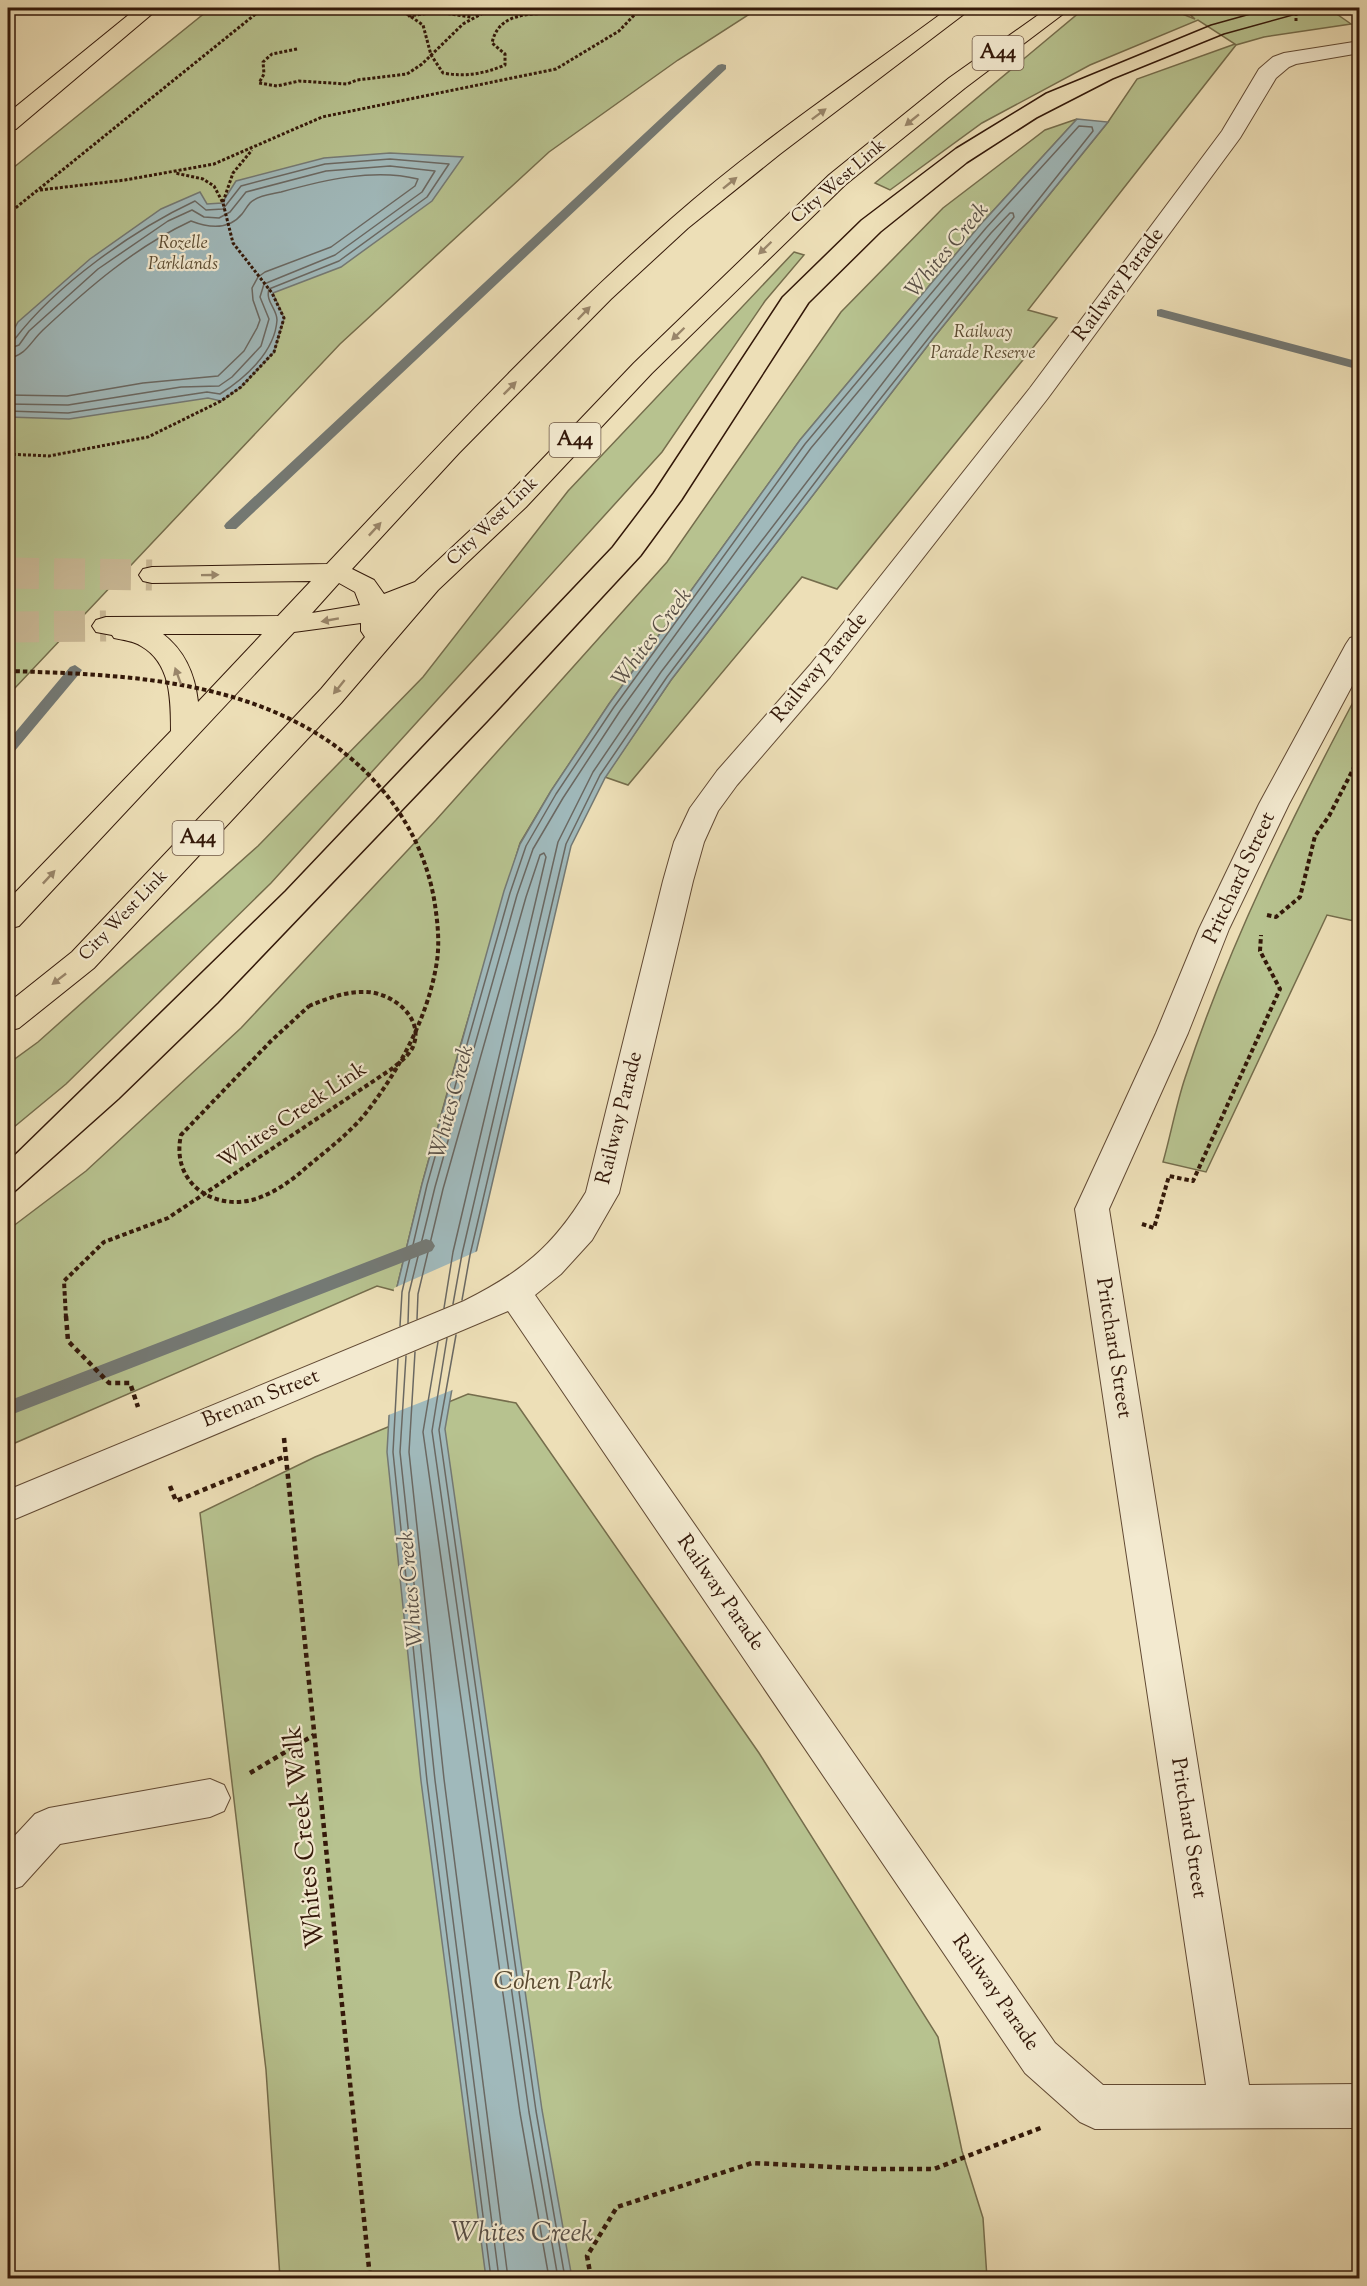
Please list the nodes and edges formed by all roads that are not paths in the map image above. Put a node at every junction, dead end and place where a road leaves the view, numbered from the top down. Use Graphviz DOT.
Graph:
graph roads {
  1 [pos="149,8"];
  2 [pos="962,8"];
  3 [pos="1061,8"];
  4 [pos="1359,47"];
  5 [pos="8,124"];
  6 [pos="335,572"];
  7 [pos="152,575"];
  8 [pos="428,584"];
  9 [pos="374,609"];
  10 [pos="285,625"];
  11 [pos="376,642"];
  12 [pos="1359,644"];
  13 [pos="185,733"];
  14 [pos="8,918"];
  15 [pos="8,1020"];
  16 [pos="514,1292"];
  17 [pos="8,1506"];
  18 [pos="210,1798"];
  19 [pos="8,1872"];
  20 [pos="1231,2105"];
  21 [pos="1359,2106"];
  1 -- 5 [label="main road"];
  6 -- 2 [label="main road, A44, one-way"];
  3 -- 8 [label="main road, City West Link / A44, one-way"];
  4 -- 16 [label="street, Railway Parade"];
  7 -- 6 [label="main road, one-way"];
  6 -- 9 [label="main road"];
  6 -- 10 [label="main road, A44"];
  8 -- 9 [label="main road"];
  8 -- 11 [label="main road, City West Link / A44"];
  9 -- 10 [label="main road, one-way"];
  9 -- 11 [label="main road"];
  10 -- 13 [label="main road, A44"];
  13 -- 10 [label="main road, one-way"];
  11 -- 15 [label="main road, City West Link / A44, one-way"];
  12 -- 20 [label="street, Pritchard Street"];
  14 -- 13 [label="main road, A44, one-way"];
  16 -- 17 [label="street, Brenan Street"];
  16 -- 20 [label="street, Railway Parade"];
  18 -- 19 [label="street"];
  20 -- 21 [label="street"];
}
